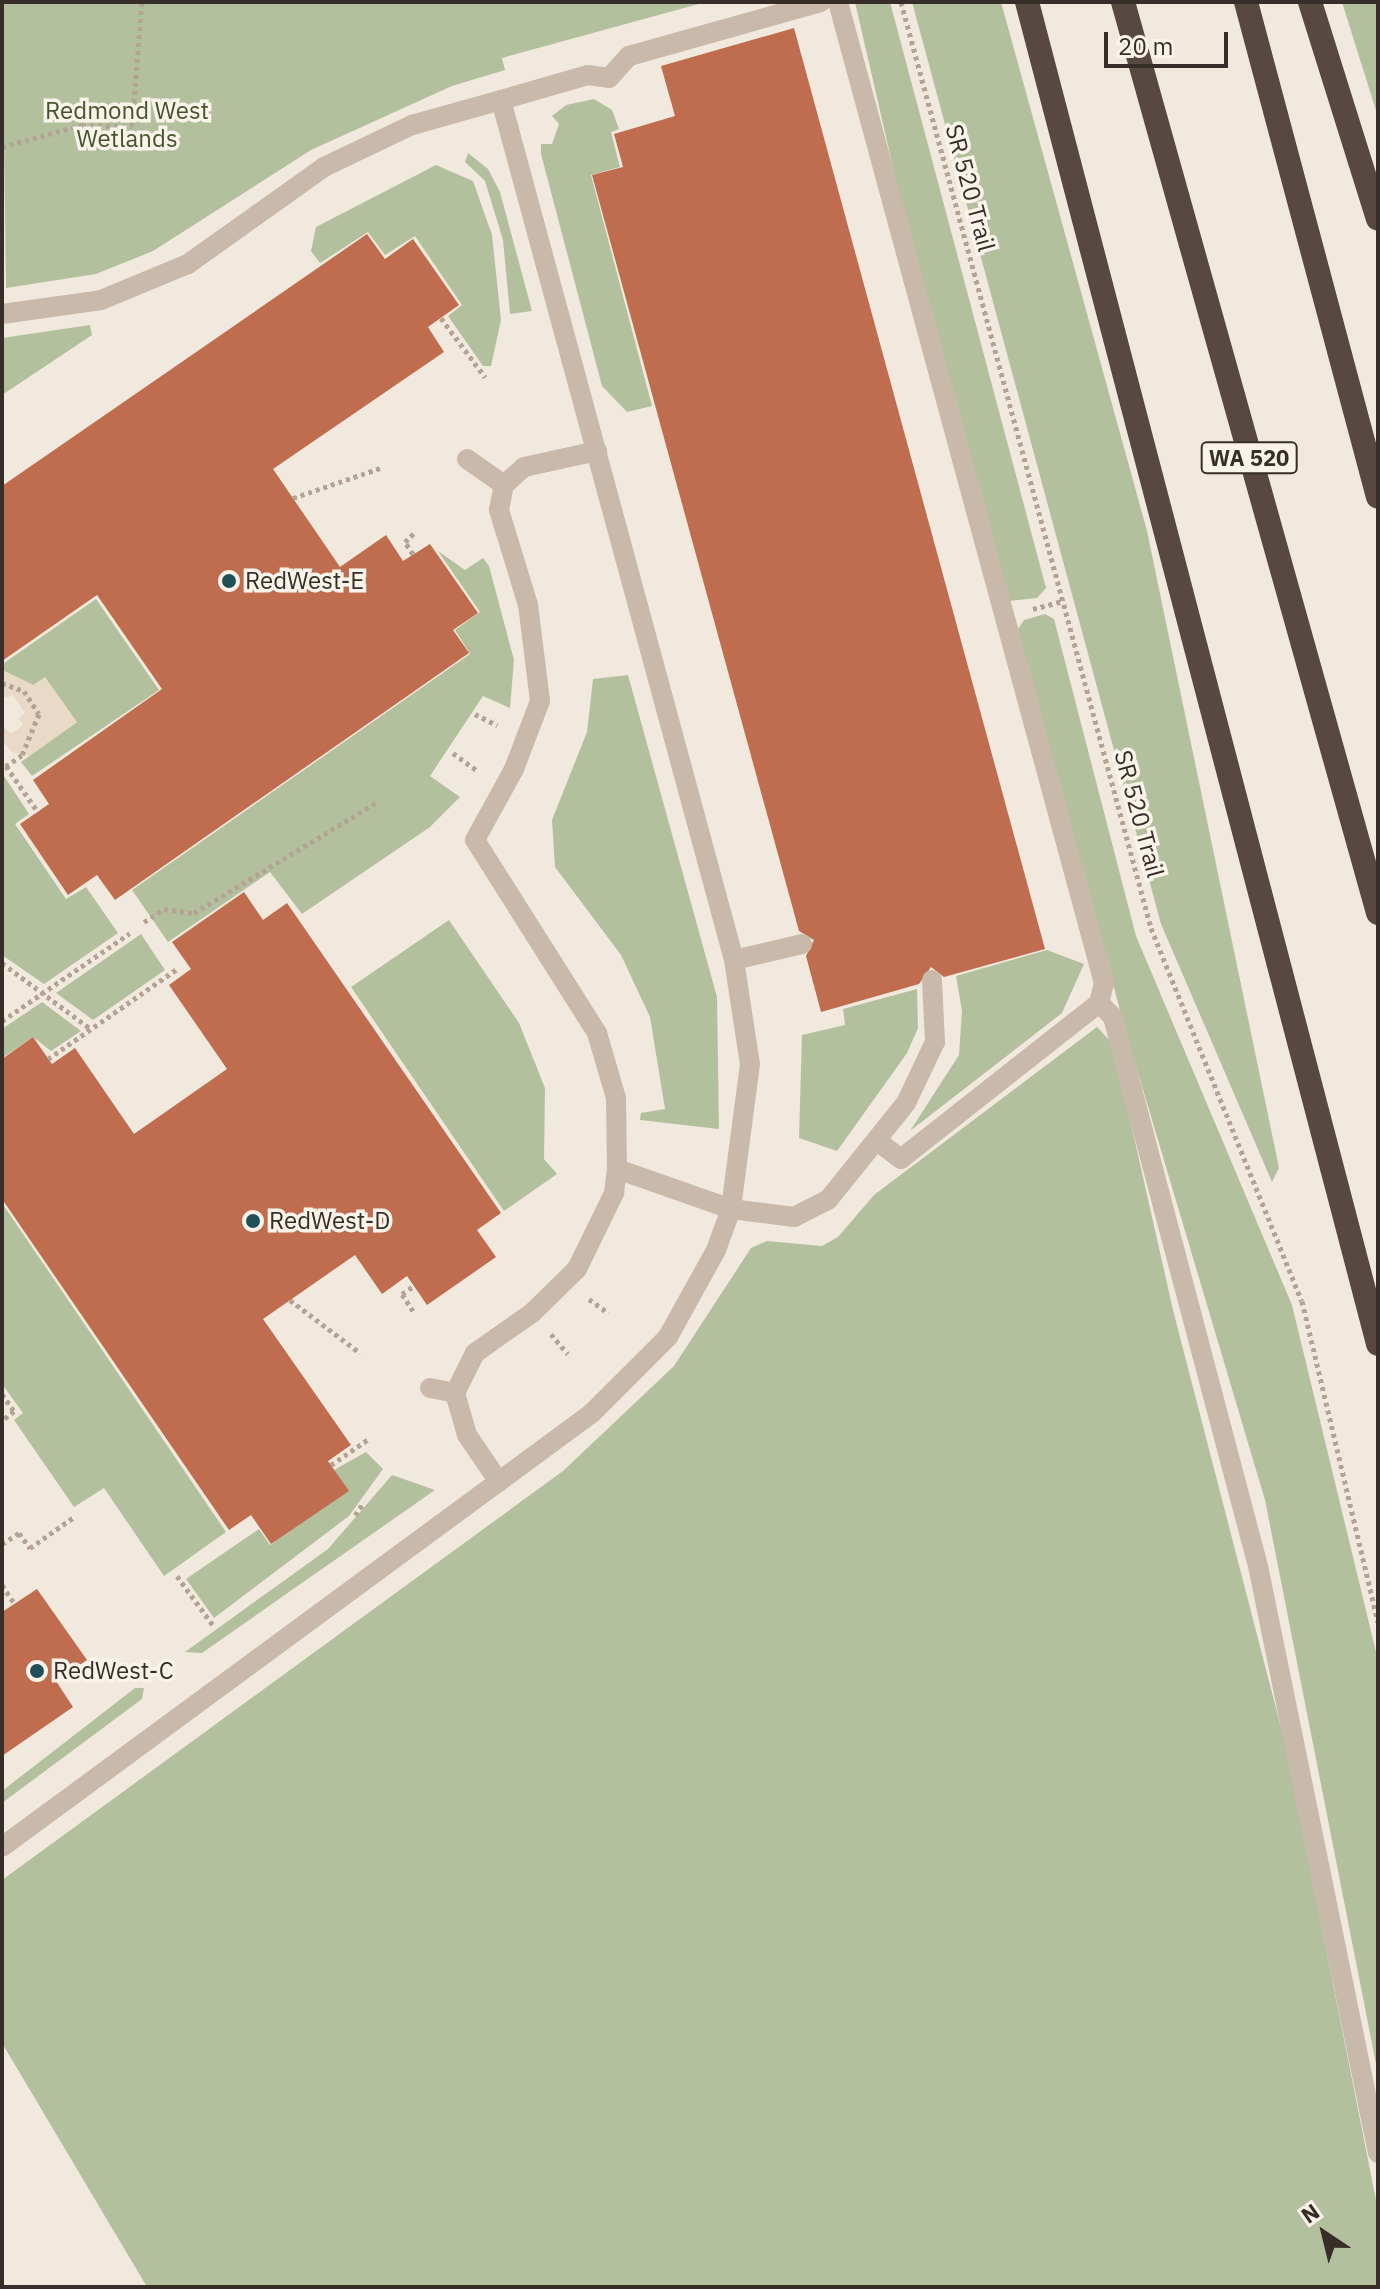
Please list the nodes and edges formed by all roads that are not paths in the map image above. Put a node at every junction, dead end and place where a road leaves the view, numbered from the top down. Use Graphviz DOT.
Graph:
graph roads {
  1 [pos="821,2"];
  2 [pos="838,2"];
  3 [pos="1027,2"];
  4 [pos="1123,2"];
  5 [pos="1246,2"];
  6 [pos="1310,2"];
  7 [pos="501,100"];
  8 [pos="1378,219"];
  9 [pos="2,314"];
  10 [pos="597,451"];
  11 [pos="467,459"];
  12 [pos="504,485"];
  13 [pos="1378,497"];
  14 [pos="1378,913"];
  15 [pos="802,944"];
  16 [pos="734,960"];
  17 [pos="932,980"];
  18 [pos="1099,1003"];
  19 [pos="877,1141"];
  20 [pos="617,1169"];
  21 [pos="731,1209"];
  22 [pos="1378,1344"];
  23 [pos="430,1388"];
  24 [pos="455,1393"];
  25 [pos="499,1482"];
  26 [pos="2,1847"];
  27 [pos="1378,2153"];
  1 -- 7 [label="lane"];
  2 -- 18 [label="lane"];
  3 -- 22 [label="highway"];
  4 -- 14 [label="highway, WA 520"];
  5 -- 13 [label="highway"];
  6 -- 8 [label="highway"];
  7 -- 9 [label="lane"];
  7 -- 10 [label="lane"];
  10 -- 12 [label="lane"];
  10 -- 16 [label="lane"];
  11 -- 12 [label="lane"];
  12 -- 20 [label="lane"];
  15 -- 16 [label="lane"];
  16 -- 21 [label="lane"];
  17 -- 19 [label="lane"];
  18 -- 19 [label="lane"];
  18 -- 27 [label="lane"];
  19 -- 21 [label="lane"];
  20 -- 21 [label="lane"];
  20 -- 24 [label="lane"];
  21 -- 25 [label="lane"];
  23 -- 24 [label="lane"];
  24 -- 25 [label="lane"];
  25 -- 26 [label="lane"];
}
